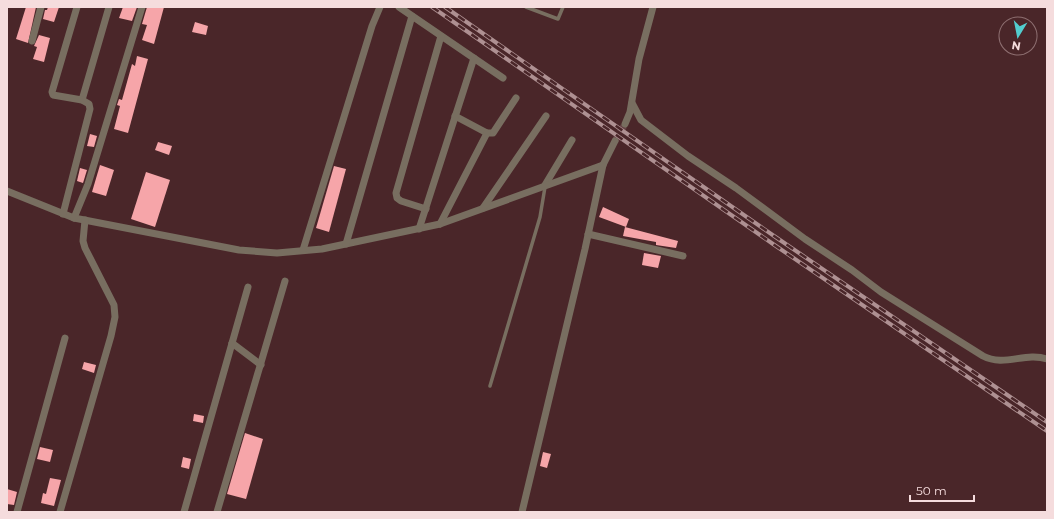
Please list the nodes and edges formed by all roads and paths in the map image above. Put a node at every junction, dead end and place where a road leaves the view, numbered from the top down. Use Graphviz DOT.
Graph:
graph roads {
  1 [pos="41,7"];
  2 [pos="77,7"];
  3 [pos="109,7"];
  4 [pos="142,7"];
  5 [pos="380,7"];
  6 [pos="399,7"];
  7 [pos="526,7"];
  8 [pos="563,7"];
  9 [pos="653,7"];
  10 [pos="412,16"];
  11 [pos="441,36"];
  12 [pos="32,41"];
  13 [pos="474,58"];
  14 [pos="503,78"];
  15 [pos="516,98"];
  16 [pos="82,100"];
  17 [pos="632,103"];
  18 [pos="455,116"];
  19 [pos="546,116"];
  20 [pos="625,124"];
  21 [pos="487,133"];
  22 [pos="572,140"];
  23 [pos="615,141"];
  24 [pos="603,165"];
  25 [pos="545,185"];
  26 [pos="7,191"];
  27 [pos="483,208"];
  28 [pos="426,209"];
  29 [pos="63,214"];
  30 [pos="74,218"];
  31 [pos="85,223"];
  32 [pos="440,224"];
  33 [pos="419,229"];
  34 [pos="588,234"];
  35 [pos="346,244"];
  36 [pos="303,250"];
  37 [pos="683,256"];
  38 [pos="285,281"];
  39 [pos="248,287"];
  40 [pos="65,338"];
  41 [pos="232,343"];
  42 [pos="1047,359"];
  43 [pos="261,365"];
  44 [pos="490,386"];
  45 [pos="17,512"];
  46 [pos="60,512"];
  47 [pos="184,512"];
  48 [pos="217,512"];
  49 [pos="522,512"];
  1 -- 12 [label="street"];
  2 -- 16 [label="street"];
  3 -- 16 [label="street"];
  4 -- 30 [label="street"];
  5 -- 36 [label="street"];
  6 -- 10 [label="street"];
  7 -- 8 [label="lane"];
  9 -- 17 [label="street"];
  10 -- 11 [label="street"];
  10 -- 35 [label="street"];
  11 -- 13 [label="street"];
  11 -- 28 [label="street"];
  13 -- 14 [label="street"];
  13 -- 18 [label="street"];
  15 -- 21 [label="street"];
  16 -- 29 [label="street"];
  17 -- 20 [label="street"];
  17 -- 42 [label="street"];
  18 -- 21 [label="street"];
  18 -- 28 [label="street"];
  19 -- 27 [label="street"];
  21 -- 32 [label="street"];
  22 -- 25 [label="street"];
  23 -- 24 [label="street"];
  24 -- 25 [label="street"];
  24 -- 34 [label="street"];
  25 -- 27 [label="street"];
  25 -- 44 [label="lane"];
  26 -- 29 [label="street"];
  27 -- 32 [label="street"];
  28 -- 33 [label="street"];
  29 -- 30 [label="street"];
  30 -- 31 [label="street"];
  31 -- 36 [label="street"];
  31 -- 46 [label="street"];
  32 -- 33 [label="street"];
  33 -- 35 [label="street"];
  34 -- 37 [label="street"];
  34 -- 49 [label="street"];
  35 -- 36 [label="street"];
  38 -- 43 [label="street"];
  39 -- 41 [label="street"];
  40 -- 45 [label="street"];
  41 -- 43 [label="street"];
  41 -- 47 [label="street"];
  43 -- 48 [label="street"];
}
